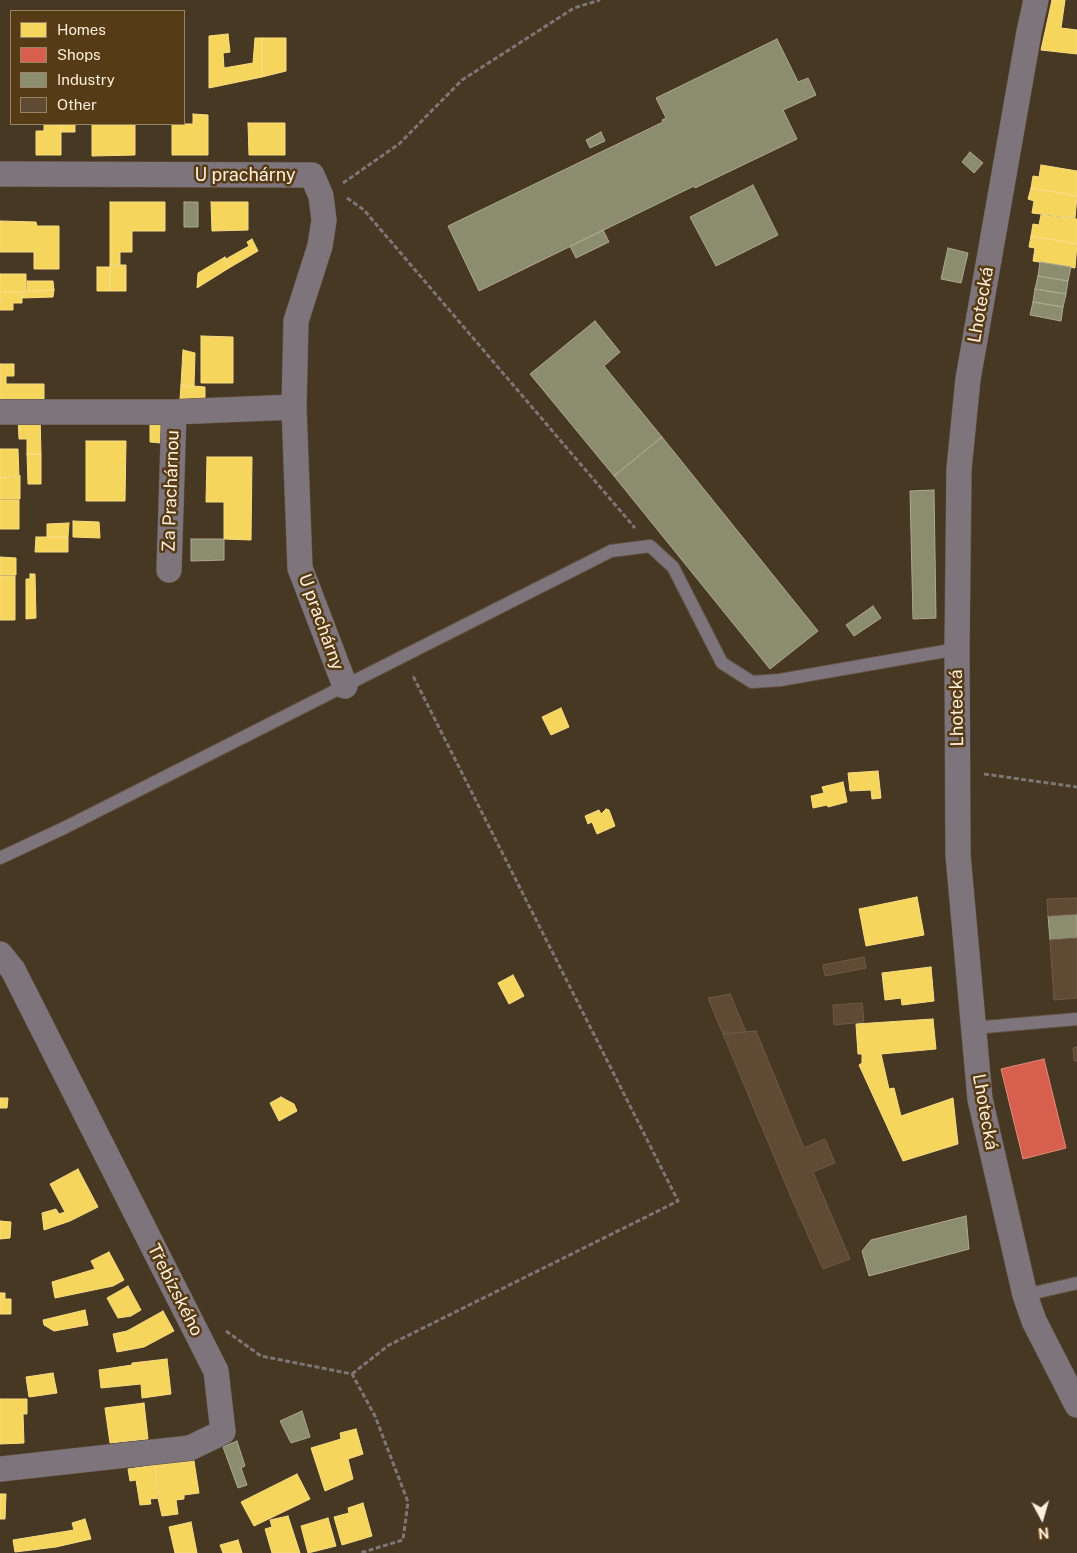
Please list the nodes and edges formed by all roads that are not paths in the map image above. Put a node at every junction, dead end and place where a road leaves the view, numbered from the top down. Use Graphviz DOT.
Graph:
graph roads {
  1 [pos="1036,0"];
  2 [pos="0,174"];
  3 [pos="294,408"];
  4 [pos="0,412"];
  5 [pos="174,412"];
  6 [pos="169,570"];
  7 [pos="957,650"];
  8 [pos="344,686"];
  9 [pos="0,858"];
  10 [pos="0,954"];
  11 [pos="1077,1019"];
  12 [pos="973,1028"];
  13 [pos="1077,1283"];
  14 [pos="1024,1294"];
  15 [pos="1077,1405"];
  16 [pos="0,1469"];
  1 -- 7 [label="street, Lhotecká"];
  2 -- 3 [label="street, U prachárny"];
  3 -- 5 [label="street"];
  3 -- 8 [label="street, U prachárny"];
  4 -- 5 [label="street"];
  5 -- 6 [label="street, Za Prachárnou"];
  7 -- 8 [label="lane"];
  7 -- 12 [label="street, Lhotecká"];
  8 -- 9 [label="lane"];
  10 -- 16 [label="street, Třebízského"];
  11 -- 12 [label="lane"];
  12 -- 14 [label="street, Lhotecká"];
  13 -- 14 [label="lane"];
  14 -- 15 [label="street, Lhotecká"];
}
